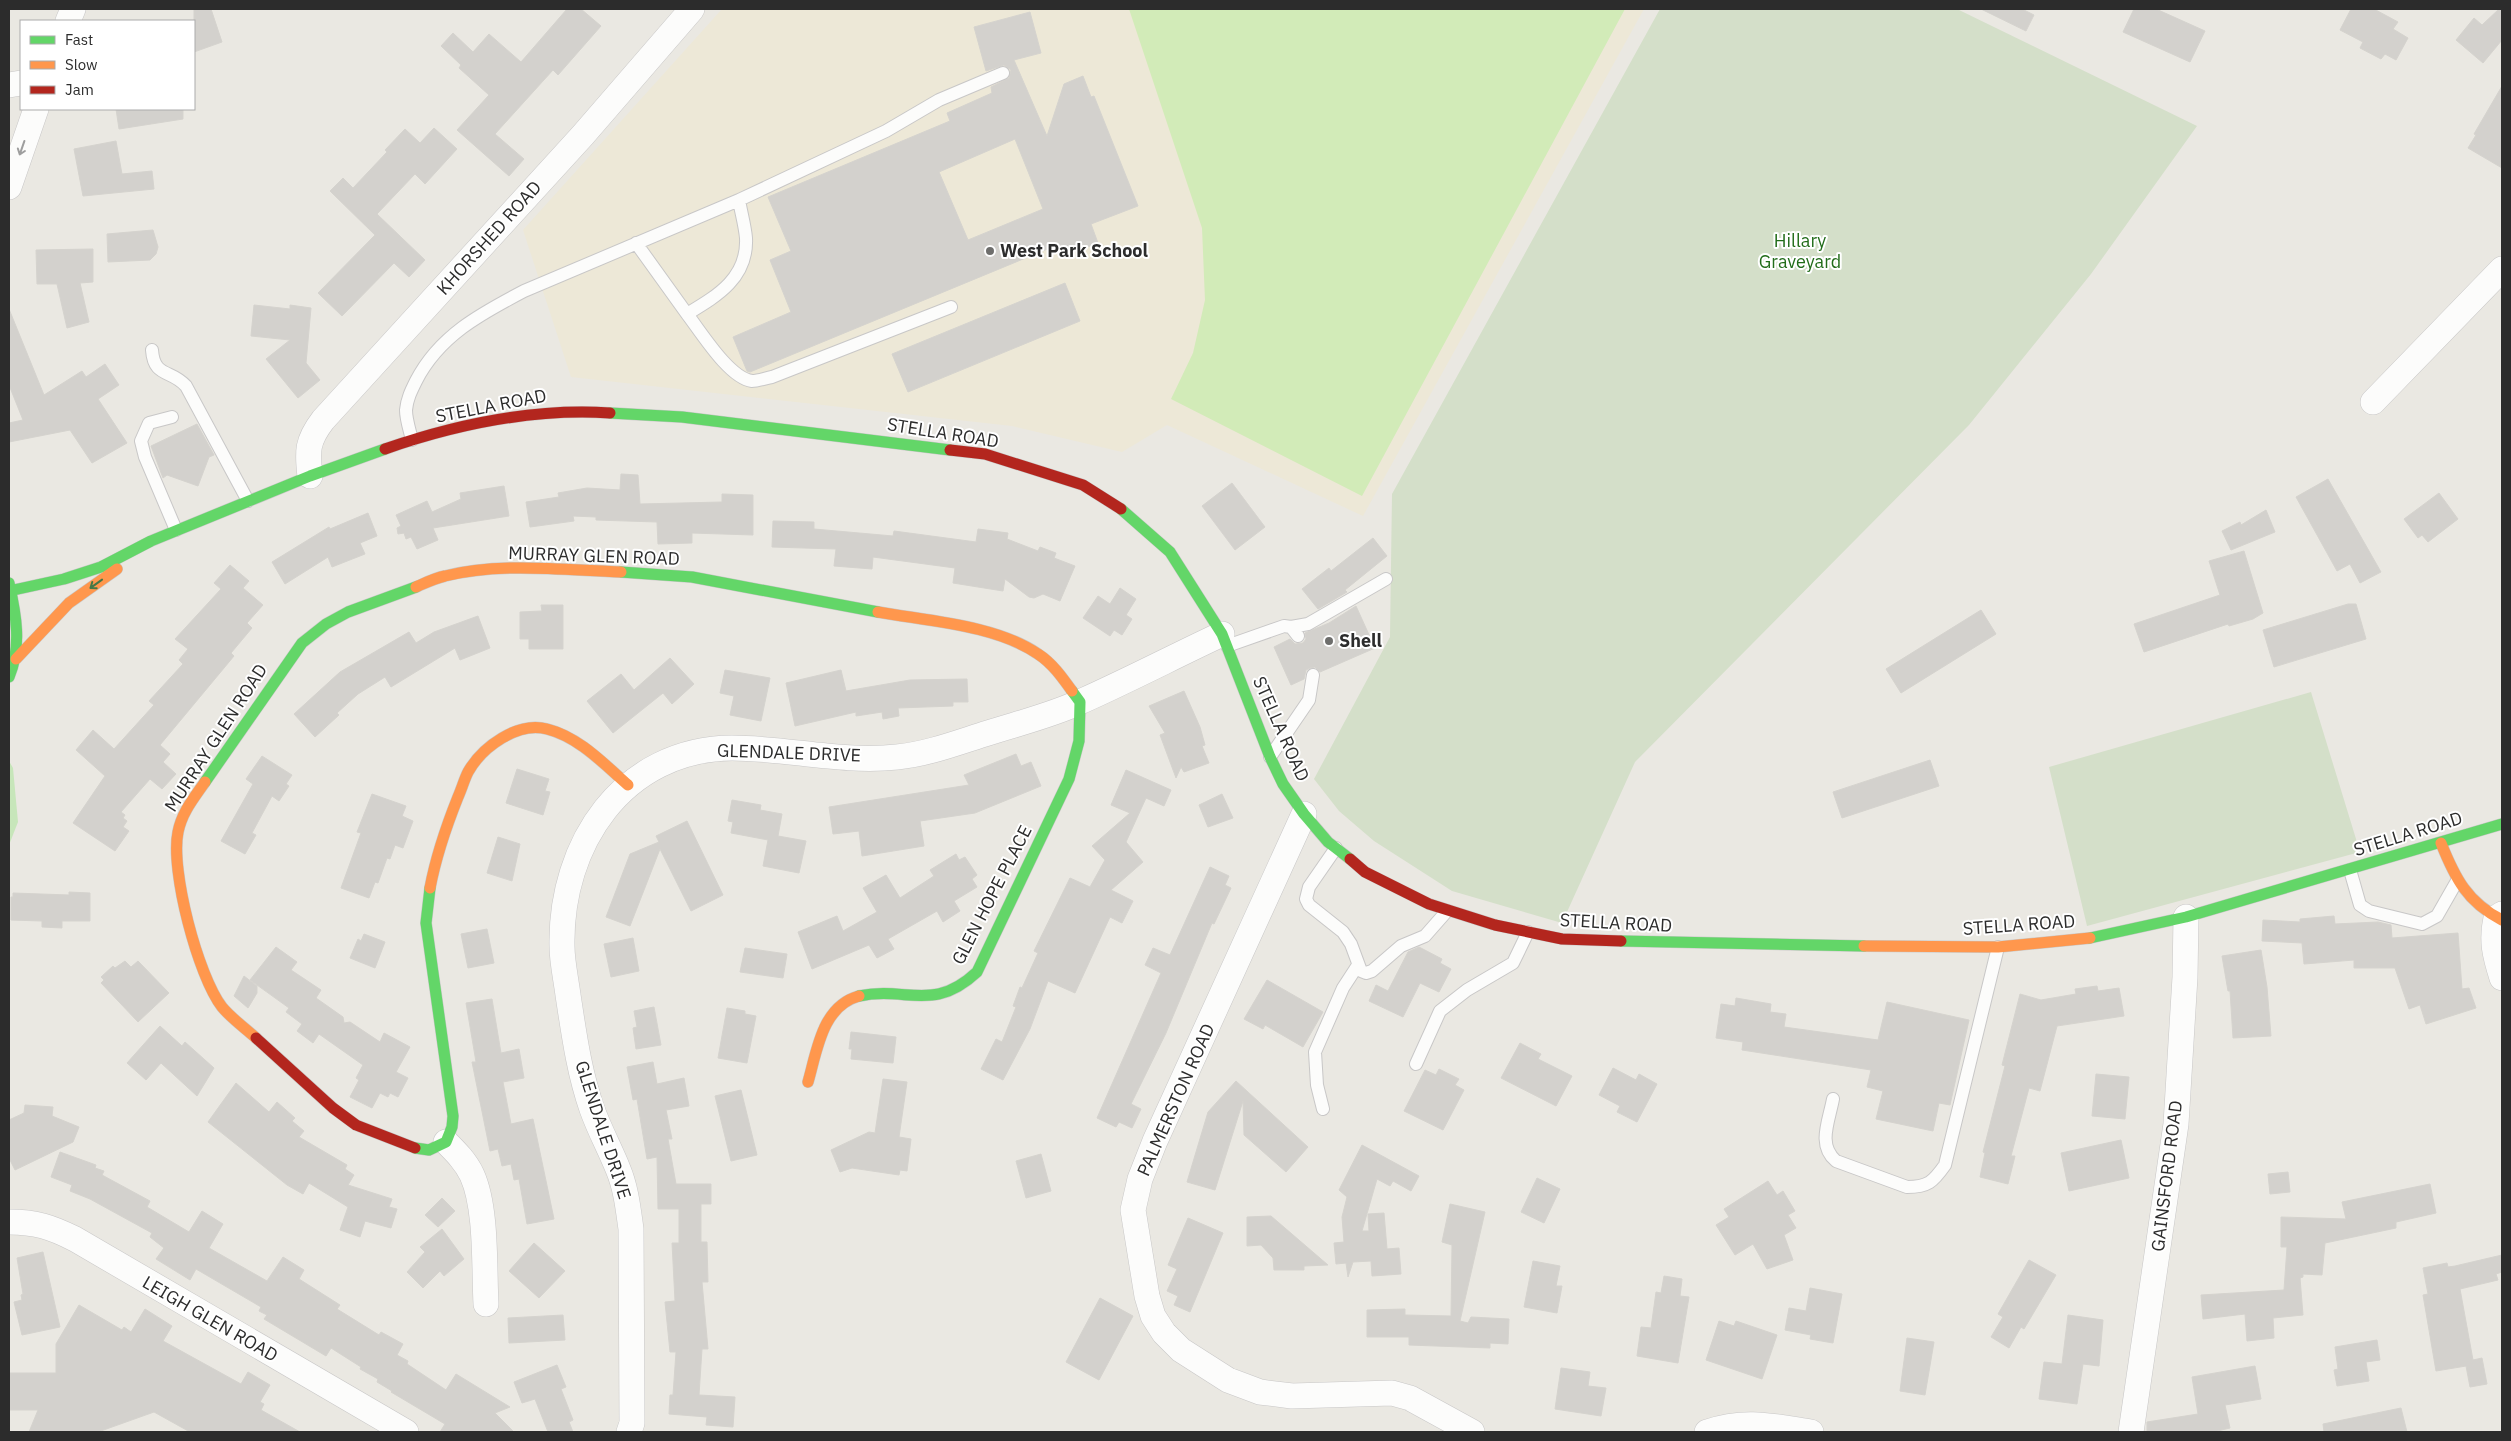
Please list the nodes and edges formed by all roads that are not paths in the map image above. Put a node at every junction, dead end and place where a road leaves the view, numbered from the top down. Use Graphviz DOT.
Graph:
graph roads {
  1 [pos="692,9"];
  2 [pos="1003,73"];
  3 [pos="36,110"];
  4 [pos="9,187"];
  5 [pos="739,200"];
  6 [pos="636,243"];
  7 [pos="2502,270"];
  8 [pos="951,308"];
  9 [pos="687,314"];
  10 [pos="152,350"];
  11 [pos="2373,402"];
  12 [pos="172,417"];
  13 [pos="412,440"];
  14 [pos="310,476"];
  15 [pos="248,501"];
  16 [pos="176,530"];
  17 [pos="130,539"];
  18 [pos="151,541"];
  19 [pos="134,553"];
  20 [pos="1386,580"];
  21 [pos="9,588"];
  22 [pos="1224,640"];
  23 [pos="16,659"];
  24 [pos="1313,676"];
  25 [pos="9,677"];
  26 [pos="1080,702"];
  27 [pos="1270,757"];
  28 [pos="628,785"];
  29 [pos="1304,814"];
  30 [pos="2502,824"];
  31 [pos="2441,843"];
  32 [pos="1336,848"];
  33 [pos="2350,870"];
  34 [pos="2457,881"];
  35 [pos="1447,911"];
  36 [pos="2186,917"];
  37 [pos="2500,917"];
  38 [pos="1528,932"];
  39 [pos="1998,947"];
  40 [pos="1358,965"];
  41 [pos="2502,978"];
  42 [pos="1416,1064"];
  43 [pos="808,1082"];
  44 [pos="1834,1100"];
  45 [pos="1323,1109"];
  46 [pos="446,1142"];
  47 [pos="9,1222"];
  48 [pos="486,1304"];
  49 [pos="406,1432"];
  50 [pos="629,1432"];
  51 [pos="1472,1432"];
  52 [pos="1707,1432"];
  53 [pos="1810,1432"];
  54 [pos="2131,1432"];
  1 -- 14 [label="street, KHORSHED ROAD"];
  2 -- 5 [label="lane"];
  3 -- 4 [label="street, one-way"];
  5 -- 6 [label="lane"];
  5 -- 9 [label="lane"];
  6 -- 9 [label="lane"];
  6 -- 13 [label="lane"];
  7 -- 11 [label="street"];
  8 -- 9 [label="lane"];
  10 -- 15 [label="lane"];
  12 -- 16 [label="lane"];
  13 -- 14 [label="main road, STELLA ROAD"];
  13 -- 22 [label="main road, STELLA ROAD"];
  14 -- 15 [label="main road, STELLA ROAD"];
  15 -- 16 [label="main road, STELLA ROAD"];
  16 -- 18 [label="main road, STELLA ROAD"];
  17 -- 18 [label="main road, STELLA ROAD"];
  18 -- 19 [label="main road, STELLA ROAD"];
  19 -- 21 [label="main road, STELLA ROAD"];
  19 -- 23 [label="main road, one-way"];
  20 -- 22 [label="lane"];
  21 -- 23 [label="main road"];
  22 -- 26 [label="street, GLENDALE DRIVE"];
  22 -- 27 [label="main road, STELLA ROAD"];
  23 -- 25 [label="main road"];
  24 -- 27 [label="lane"];
  26 -- 28 [label="street, GLENDALE DRIVE"];
  26 -- 43 [label="main road, GLEN HOPE PLACE"];
  26 -- 46 [label="main road, MURRAY GLEN ROAD"];
  27 -- 29 [label="main road, STELLA ROAD"];
  28 -- 46 [label="main road"];
  28 -- 50 [label="street, GLENDALE DRIVE"];
  29 -- 32 [label="main road, STELLA ROAD"];
  29 -- 51 [label="street, PALMERSTON ROAD"];
  30 -- 31 [label="main road, STELLA ROAD"];
  31 -- 33 [label="main road, STELLA ROAD"];
  31 -- 34 [label="main road"];
  32 -- 35 [label="main road, STELLA ROAD"];
  32 -- 40 [label="lane"];
  33 -- 34 [label="lane"];
  33 -- 36 [label="main road, STELLA ROAD"];
  34 -- 37 [label="main road"];
  35 -- 38 [label="main road, STELLA ROAD"];
  35 -- 40 [label="lane"];
  36 -- 39 [label="main road, STELLA ROAD"];
  36 -- 54 [label="street, GAINSFORD ROAD"];
  37 -- 41 [label="street"];
  38 -- 39 [label="main road, STELLA ROAD"];
  38 -- 42 [label="lane"];
  39 -- 44 [label="lane"];
  40 -- 45 [label="lane"];
  46 -- 48 [label="street"];
  47 -- 49 [label="street, LEIGH GLEN ROAD"];
  52 -- 53 [label="street"];
}
